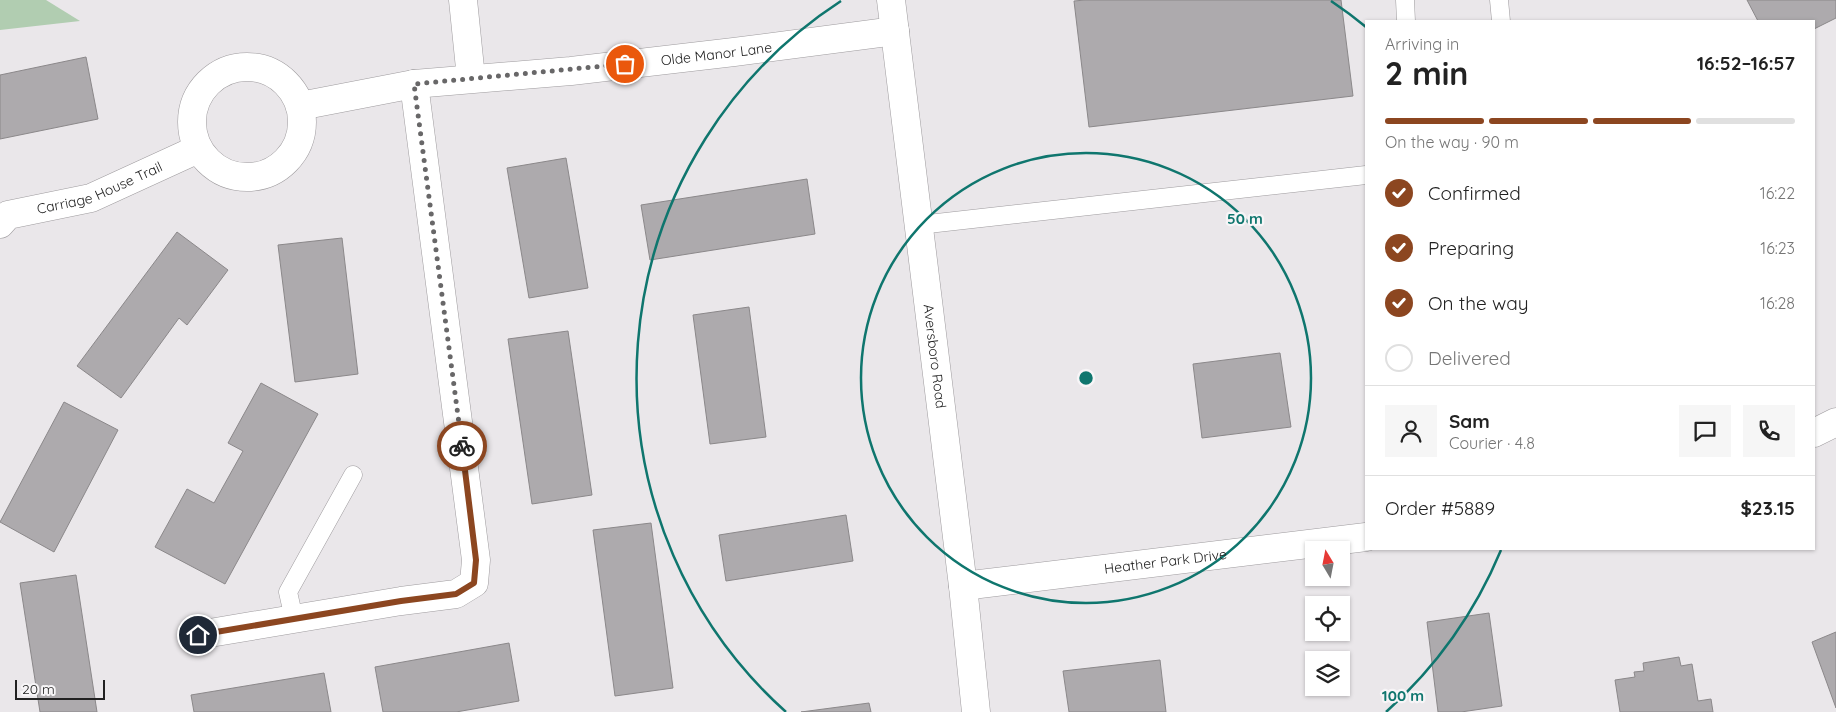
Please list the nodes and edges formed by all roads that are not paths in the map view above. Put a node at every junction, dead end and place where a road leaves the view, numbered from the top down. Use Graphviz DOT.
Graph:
graph roads {
  1 [pos="463,0"];
  2 [pos="891,0"];
  3 [pos="1405,0"];
  4 [pos="1499,0"];
  5 [pos="1406,20"];
  6 [pos="1501,20"];
  7 [pos="895,31"];
  8 [pos="471,78"];
  9 [pos="414,84"];
  10 [pos="300,106"];
  11 [pos="198,149"];
  12 [pos="1365,175"];
  13 [pos="0,224"];
  14 [pos="919,225"];
  15 [pos="1836,422"];
  16 [pos="1815,432"];
  17 [pos="353,475"];
  18 [pos="1365,537"];
  19 [pos="963,586"];
  20 [pos="294,619"];
  21 [pos="198,635"];
  22 [pos="976,712"];
  1 -- 8 [label="street"];
  2 -- 7 [label="street, Aversboro Road"];
  3 -- 5 [label="lane"];
  4 -- 6 [label="lane"];
  7 -- 8 [label="street, Olde Manor Lane"];
  7 -- 14 [label="street, Aversboro Road"];
  8 -- 9 [label="street, Olde Manor Lane"];
  9 -- 10 [label="street, Olde Manor Lane"];
  9 -- 20 [label="street"];
  10 -- 11 [label="street"];
  10 -- 11 [label="street"];
  11 -- 13 [label="street, Carriage House Trail"];
  12 -- 14 [label="lane"];
  14 -- 19 [label="street, Aversboro Road"];
  15 -- 16 [label="street"];
  17 -- 20 [label="lane"];
  18 -- 19 [label="street, Heather Park Drive"];
  19 -- 22 [label="street, Aversboro Road"];
  20 -- 21 [label="street"];
}
